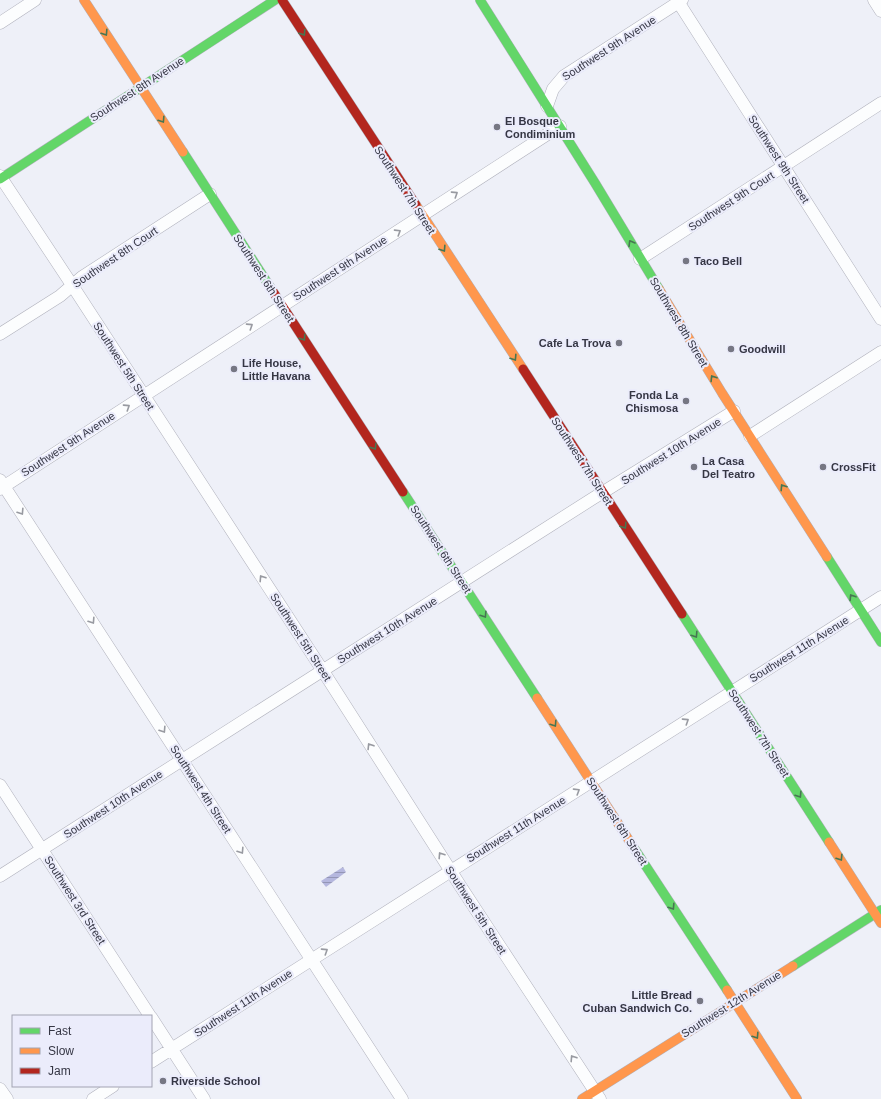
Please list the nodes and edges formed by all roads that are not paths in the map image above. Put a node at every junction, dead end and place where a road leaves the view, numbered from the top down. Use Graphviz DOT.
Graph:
graph roads {
  1 [pos="35,0"];
  2 [pos="84,0"];
  3 [pos="275,0"];
  4 [pos="282,0"];
  5 [pos="480,0"];
  6 [pos="874,0"];
  7 [pos="679,1"];
  8 [pos="881,11"];
  9 [pos="0,23"];
  10 [pos="141,88"];
  11 [pos="881,103"];
  12 [pos="547,106"];
  13 [pos="560,126"];
  14 [pos="784,166"];
  15 [pos="0,178"];
  16 [pos="210,194"];
  17 [pos="422,216"];
  18 [pos="640,259"];
  19 [pos="72,286"];
  20 [pos="282,306"];
  21 [pos="881,319"];
  22 [pos="0,334"];
  23 [pos="881,352"];
  24 [pos="143,396"];
  25 [pos="734,411"];
  26 [pos="750,436"];
  27 [pos="1,485"];
  28 [pos="603,493"];
  29 [pos="462,582"];
  30 [pos="881,597"];
  31 [pos="860,610"];
  32 [pos="881,642"];
  33 [pos="323,671"];
  34 [pos="732,692"];
  35 [pos="182,760"];
  36 [pos="592,782"];
  37 [pos="0,785"];
  38 [pos="42,850"];
  39 [pos="451,870"];
  40 [pos="0,876"];
  41 [pos="878,912"];
  42 [pos="881,923"];
  43 [pos="311,960"];
  44 [pos="735,1003"];
  45 [pos="150,1015"];
  46 [pos="152,1019"];
  47 [pos="171,1049"];
  48 [pos="152,1061"];
  49 [pos="111,1087"];
  50 [pos="0,1089"];
  51 [pos="597,1095"];
  52 [pos="7,1099"];
  53 [pos="93,1099"];
  54 [pos="204,1099"];
  55 [pos="402,1099"];
  56 [pos="582,1099"];
  57 [pos="797,1099"];
  1 -- 9 [label="street"];
  2 -- 10 [label="main road, Southwest 6th Street, one-way"];
  3 -- 10 [label="main road, Southwest 8th Avenue"];
  4 -- 17 [label="main road, Southwest 7th Street, one-way"];
  5 -- 12 [label="main road, Southwest 8th Street"];
  6 -- 8 [label="street"];
  7 -- 12 [label="street, Southwest 9th Avenue"];
  7 -- 14 [label="street, Southwest 9th Street"];
  10 -- 15 [label="main road, Southwest 8th Avenue"];
  10 -- 16 [label="main road, Southwest 6th Street, one-way"];
  11 -- 14 [label="street, Southwest 9th Court"];
  12 -- 13 [label="main road, Southwest 8th Street"];
  17 -- 13 [label="street, Southwest 9th Avenue, one-way"];
  18 -- 13 [label="main road, Southwest 8th Street, one-way"];
  14 -- 18 [label="street, Southwest 9th Court"];
  14 -- 21 [label="street, Southwest 9th Street"];
  15 -- 19 [label="street, Southwest 5th Street"];
  16 -- 19 [label="street, Southwest 8th Court"];
  16 -- 20 [label="main road, Southwest 6th Street"];
  20 -- 17 [label="street, Southwest 9th Avenue, one-way"];
  17 -- 28 [label="main road, Southwest 7th Street, one-way"];
  25 -- 18 [label="main road, Southwest 8th Street, one-way"];
  19 -- 22 [label="street, Southwest 8th Court"];
  19 -- 24 [label="street, Southwest 5th Street"];
  24 -- 20 [label="street, Southwest 9th Avenue, one-way"];
  20 -- 29 [label="main road, Southwest 6th Street, one-way"];
  23 -- 26 [label="street"];
  27 -- 24 [label="street, Southwest 9th Avenue, one-way"];
  33 -- 24 [label="street, Southwest 5th Street, one-way"];
  25 -- 26 [label="main road, Southwest 8th Street"];
  25 -- 28 [label="street, Southwest 10th Avenue"];
  31 -- 26 [label="main road, Southwest 8th Street, one-way"];
  27 -- 35 [label="street, Southwest 4th Street, one-way"];
  28 -- 29 [label="street, Southwest 10th Avenue"];
  28 -- 34 [label="main road, Southwest 7th Street, one-way"];
  29 -- 33 [label="street, Southwest 10th Avenue"];
  29 -- 36 [label="main road, Southwest 6th Street, one-way"];
  30 -- 31 [label="street, Southwest 11th Avenue"];
  31 -- 32 [label="main road, Southwest 8th Street"];
  31 -- 34 [label="street, Southwest 11th Avenue"];
  33 -- 35 [label="street, Southwest 10th Avenue"];
  39 -- 33 [label="street, Southwest 5th Street, one-way"];
  36 -- 34 [label="street, Southwest 11th Avenue, one-way"];
  34 -- 41 [label="main road, Southwest 7th Street, one-way"];
  35 -- 38 [label="street, Southwest 10th Avenue"];
  35 -- 43 [label="street, Southwest 4th Street, one-way"];
  39 -- 36 [label="street, Southwest 11th Avenue, one-way"];
  36 -- 44 [label="main road, Southwest 6th Street, one-way"];
  37 -- 38 [label="street, Southwest 3rd Street"];
  38 -- 40 [label="street, Southwest 10th Avenue"];
  38 -- 45 [label="street, Southwest 3rd Street"];
  43 -- 39 [label="street, Southwest 11th Avenue, one-way"];
  51 -- 39 [label="street, Southwest 5th Street, one-way"];
  41 -- 42 [label="main road, Southwest 7th Street"];
  41 -- 44 [label="main road, Southwest 12th Avenue"];
  43 -- 47 [label="street, Southwest 11th Avenue"];
  43 -- 55 [label="street, Southwest 4th Street"];
  44 -- 51 [label="main road, Southwest 12th Avenue"];
  44 -- 57 [label="main road, Southwest 6th Street, one-way"];
  46 -- 47 [label="street, Southwest 3rd Street"];
  47 -- 48 [label="street, Southwest 11th Avenue"];
  47 -- 54 [label="street, Southwest 3rd Street"];
  49 -- 53 [label="street"];
  50 -- 52 [label="street"];
  51 -- 56 [label="main road, Southwest 12th Avenue"];
}
